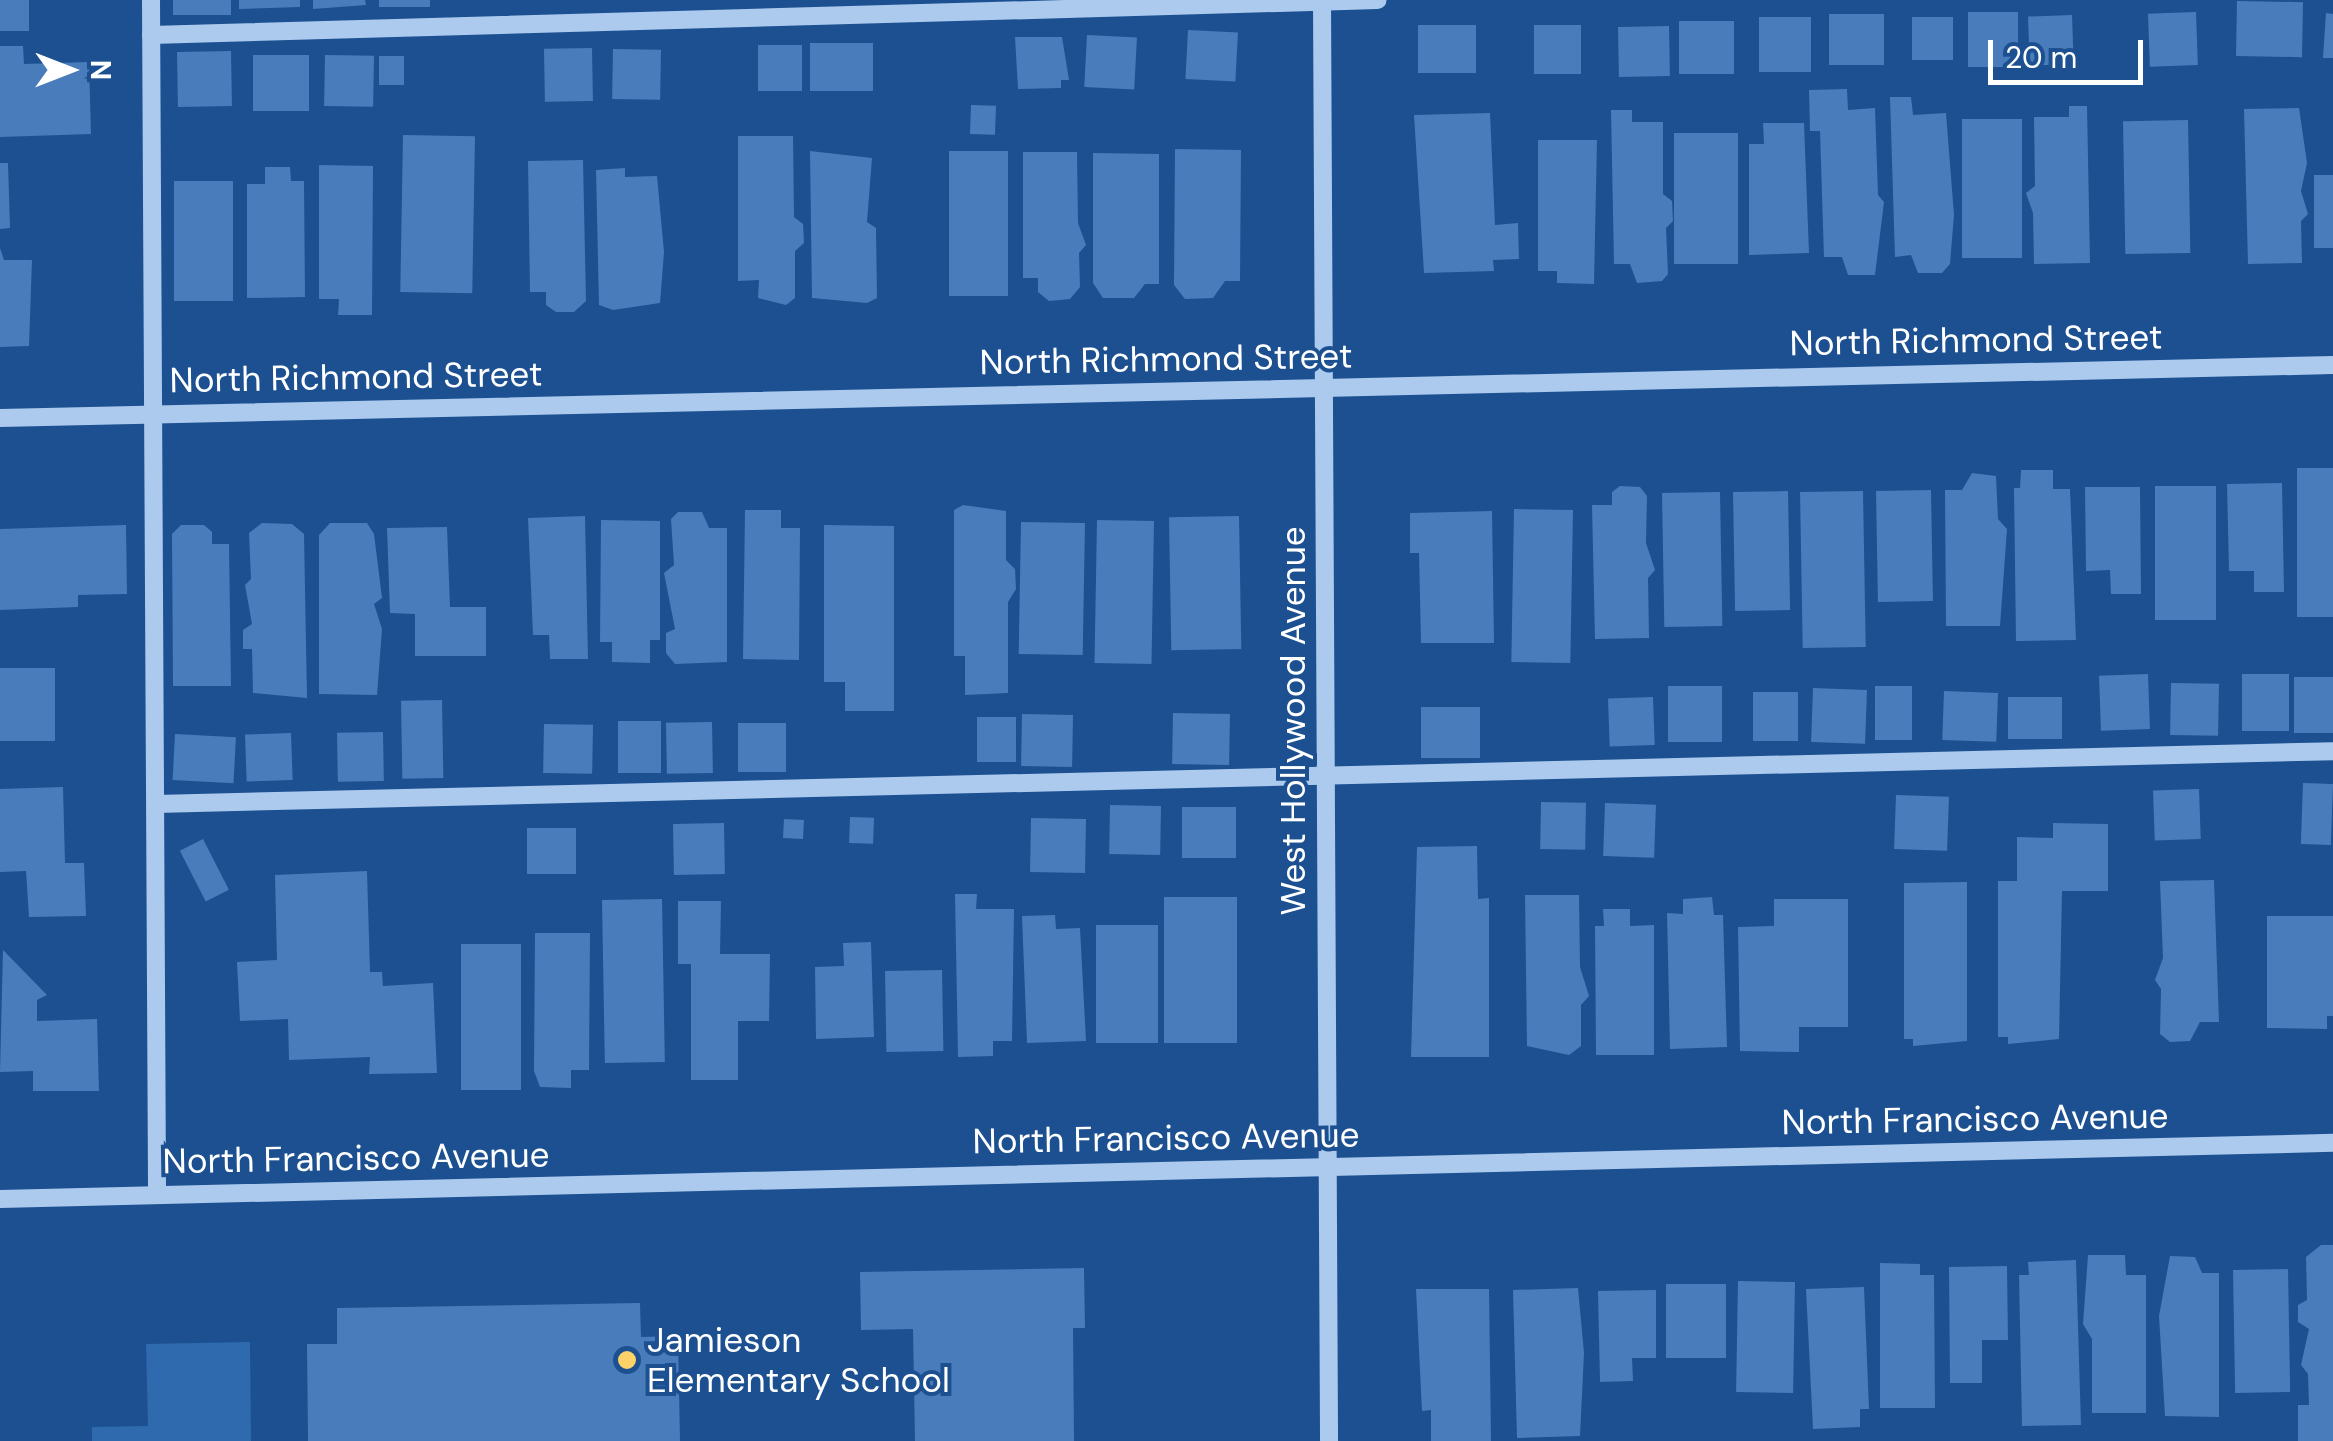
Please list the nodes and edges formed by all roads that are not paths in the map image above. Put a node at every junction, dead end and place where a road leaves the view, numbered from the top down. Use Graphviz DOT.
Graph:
graph roads {
  1 [pos="151,0"];
  2 [pos="1378,0"];
  3 [pos="1322,1"];
  4 [pos="152,35"];
  5 [pos="2333,365"];
  6 [pos="1324,388"];
  7 [pos="153,414"];
  8 [pos="0,418"];
  9 [pos="2333,751"];
  10 [pos="1326,776"];
  11 [pos="156,804"];
  12 [pos="2333,1143"];
  13 [pos="1327,1166"];
  14 [pos="158,1195"];
  15 [pos="0,1199"];
  16 [pos="1329,1441"];
  1 -- 4 [label="street"];
  2 -- 3 [label="street"];
  3 -- 4 [label="street"];
  3 -- 6 [label="street, West Hollywood Avenue"];
  4 -- 7 [label="street"];
  5 -- 6 [label="street, North Richmond Street"];
  6 -- 7 [label="street, North Richmond Street"];
  6 -- 10 [label="street, West Hollywood Avenue"];
  7 -- 8 [label="street, North Richmond Street"];
  7 -- 11 [label="street"];
  9 -- 10 [label="street"];
  10 -- 11 [label="street"];
  10 -- 13 [label="street, West Hollywood Avenue"];
  11 -- 14 [label="street"];
  12 -- 13 [label="street, North Francisco Avenue"];
  13 -- 14 [label="street, North Francisco Avenue"];
  13 -- 16 [label="street, West Hollywood Avenue"];
  14 -- 15 [label="street, North Francisco Avenue"];
}
